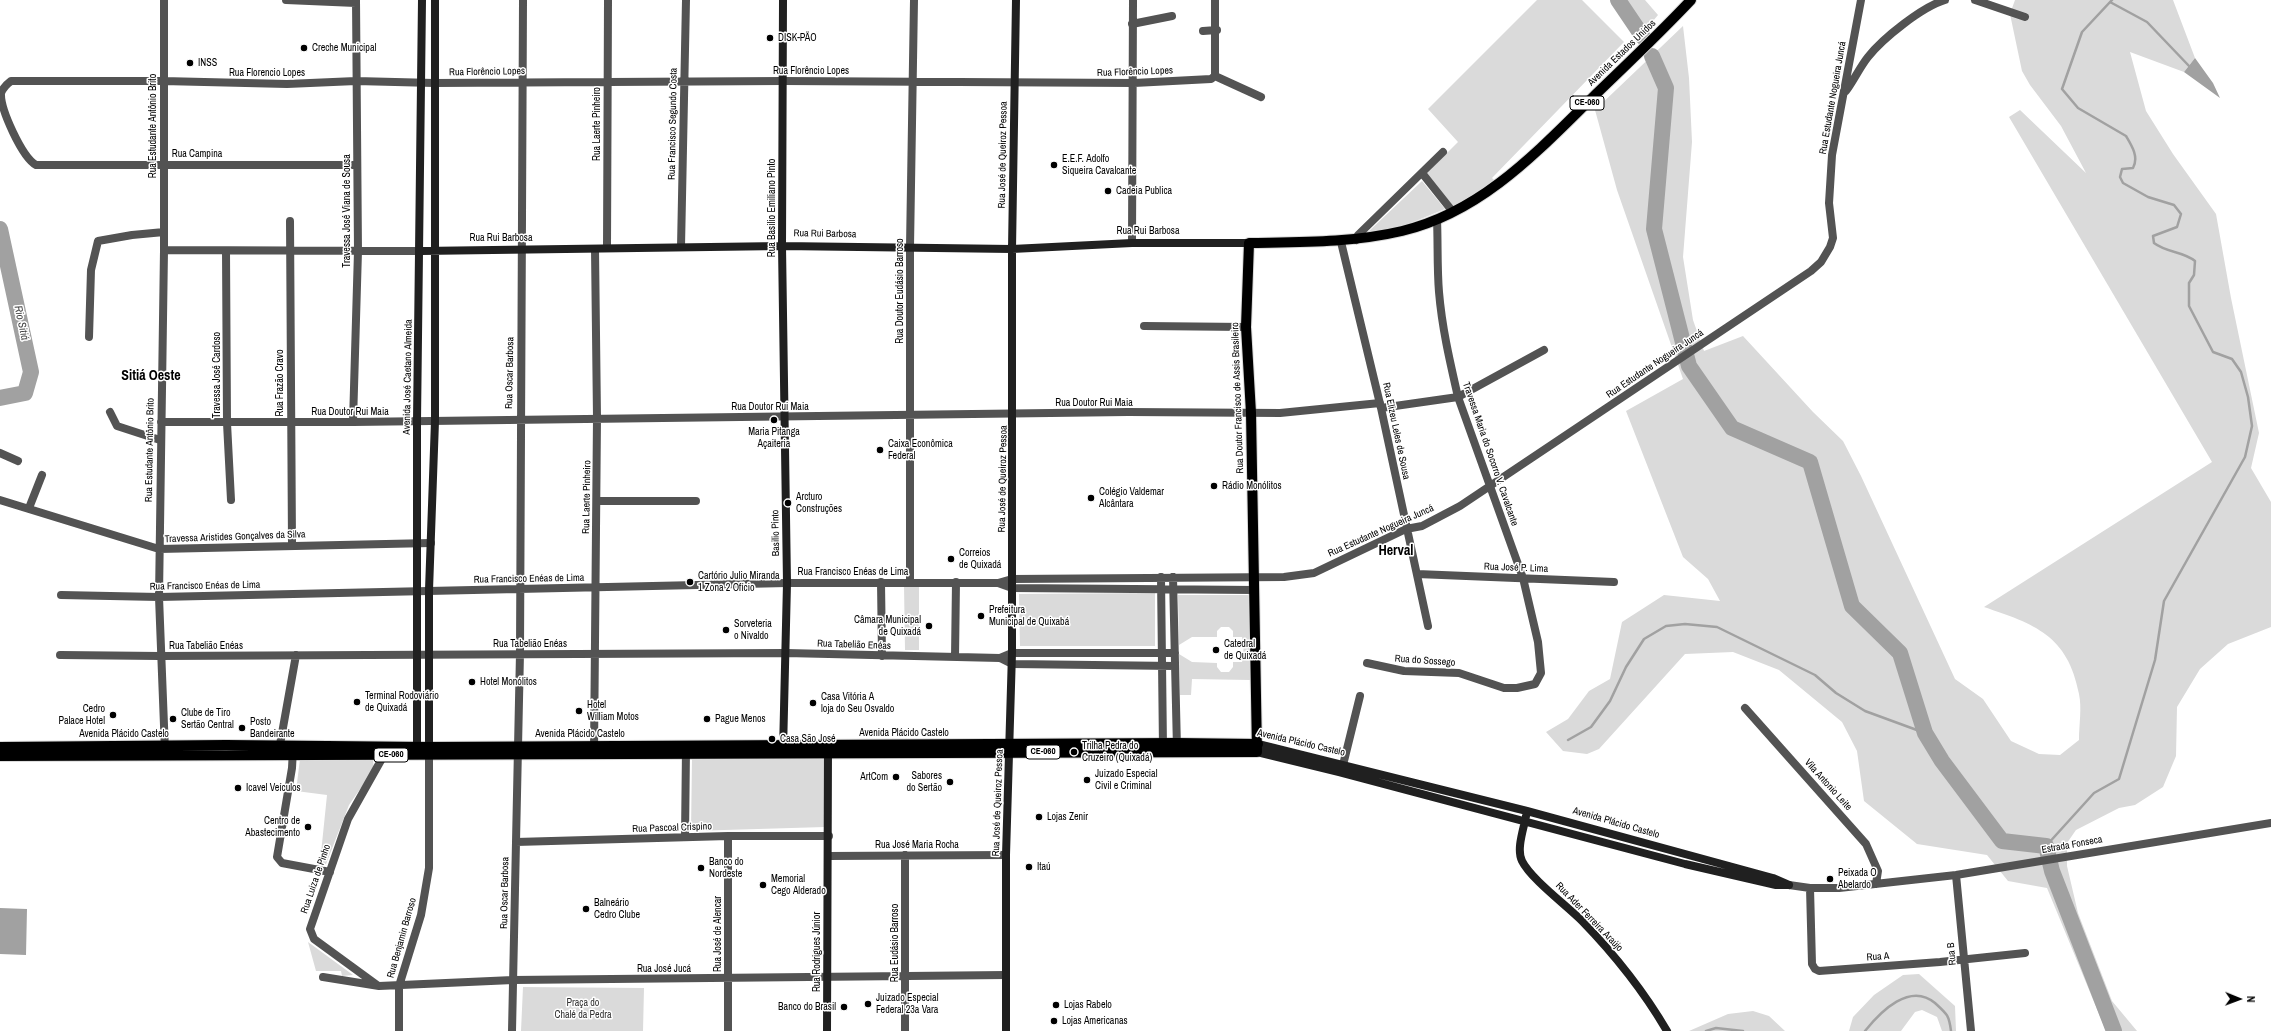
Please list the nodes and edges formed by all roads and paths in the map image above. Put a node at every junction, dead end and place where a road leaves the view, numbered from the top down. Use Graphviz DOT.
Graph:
graph roads {
  1 [pos="163,0"];
  2 [pos="168,0"];
  3 [pos="286,0"];
  4 [pos="422,0"];
  5 [pos="435,0"];
  6 [pos="523,0"];
  7 [pos="608,0"];
  8 [pos="686,0"];
  9 [pos="783,0"];
  10 [pos="914,0"];
  11 [pos="1016,0"];
  12 [pos="1133,0"];
  13 [pos="1215,0"];
  14 [pos="1691,0"];
  15 [pos="1861,0"];
  16 [pos="1945,0"];
  17 [pos="1975,0"];
  18 [pos="356,1"];
  19 [pos="1172,16"];
  20 [pos="2025,17"];
  21 [pos="1132,24"];
  22 [pos="1204,30"];
  23 [pos="1216,30"];
  24 [pos="1215,76"];
  25 [pos="163,81"];
  26 [pos="356,81"];
  27 [pos="607,81"];
  28 [pos="683,81"];
  29 [pos="783,81"];
  30 [pos="913,81"];
  31 [pos="522,82"];
  32 [pos="422,83"];
  33 [pos="434,83"];
  34 [pos="1015,83"];
  35 [pos="1134,83"];
  36 [pos="1844,95"];
  37 [pos="1261,97"];
  38 [pos="1443,152"];
  39 [pos="163,164"];
  40 [pos="36,165"];
  41 [pos="357,165"];
  42 [pos="1422,173"];
  43 [pos="1478,200"];
  44 [pos="1453,212"];
  45 [pos="1437,219"];
  46 [pos="290,221"];
  47 [pos="164,232"];
  48 [pos="1356,240"];
  49 [pos="1341,242"];
  50 [pos="1132,243"];
  51 [pos="1248,243"];
  52 [pos="782,246"];
  53 [pos="910,247"];
  54 [pos="607,248"];
  55 [pos="681,248"];
  56 [pos="595,249"];
  57 [pos="1012,249"];
  58 [pos="164,250"];
  59 [pos="226,250"];
  60 [pos="290,250"];
  61 [pos="421,250"];
  62 [pos="434,250"];
  63 [pos="521,250"];
  64 [pos="358,251"];
  65 [pos="1144,326"];
  66 [pos="1246,327"];
  67 [pos="89,338"];
  68 [pos="1544,350"];
  69 [pos="1458,397"];
  70 [pos="1380,405"];
  71 [pos="110,412"];
  72 [pos="1014,413"];
  73 [pos="1251,413"];
  74 [pos="785,416"];
  75 [pos="911,416"];
  76 [pos="598,418"];
  77 [pos="520,419"];
  78 [pos="417,421"];
  79 [pos="435,421"];
  80 [pos="161,422"];
  81 [pos="290,422"];
  82 [pos="353,422"];
  83 [pos="227,423"];
  84 [pos="160,440"];
  85 [pos="0,452"];
  86 [pos="18,461"];
  87 [pos="42,475"];
  88 [pos="1490,487"];
  89 [pos="0,500"];
  90 [pos="230,500"];
  91 [pos="597,501"];
  92 [pos="696,501"];
  93 [pos="29,508"];
  94 [pos="1406,529"];
  95 [pos="418,543"];
  96 [pos="431,543"];
  97 [pos="292,545"];
  98 [pos="159,549"];
  99 [pos="1417,574"];
  100 [pos="1255,576"];
  101 [pos="1162,577"];
  102 [pos="1173,577"];
  103 [pos="1523,578"];
  104 [pos="1012,579"];
  105 [pos="881,582"];
  106 [pos="910,582"];
  107 [pos="956,582"];
  108 [pos="1614,582"];
  109 [pos="787,583"];
  110 [pos="998,583"];
  111 [pos="596,588"];
  112 [pos="1012,588"];
  113 [pos="519,589"];
  114 [pos="429,590"];
  115 [pos="1162,590"];
  116 [pos="1174,590"];
  117 [pos="1255,590"];
  118 [pos="418,591"];
  119 [pos="61,595"];
  120 [pos="159,597"];
  121 [pos="1428,626"];
  122 [pos="520,653"];
  123 [pos="786,653"];
  124 [pos="1012,653"];
  125 [pos="1174,653"];
  126 [pos="418,654"];
  127 [pos="428,654"];
  128 [pos="595,654"];
  129 [pos="1162,654"];
  130 [pos="60,655"];
  131 [pos="296,655"];
  132 [pos="160,656"];
  133 [pos="882,656"];
  134 [pos="955,657"];
  135 [pos="1000,658"];
  136 [pos="1367,663"];
  137 [pos="1012,664"];
  138 [pos="1162,666"];
  139 [pos="1175,666"];
  140 [pos="1529,686"];
  141 [pos="1360,696"];
  142 [pos="1745,708"];
  143 [pos="183,745"];
  144 [pos="165,746"];
  145 [pos="0,747"];
  146 [pos="1177,747"];
  147 [pos="1010,748"];
  148 [pos="1163,748"];
  149 [pos="1257,748"];
  150 [pos="783,749"];
  151 [pos="828,749"];
  152 [pos="227,750"];
  153 [pos="518,750"];
  154 [pos="594,750"];
  155 [pos="686,750"];
  156 [pos="11,751"];
  157 [pos="125,751"];
  158 [pos="279,751"];
  159 [pos="293,751"];
  160 [pos="417,751"];
  161 [pos="428,751"];
  162 [pos="384,755"];
  163 [pos="0,756"];
  164 [pos="165,756"];
  165 [pos="183,756"];
  166 [pos="1319,763"];
  167 [pos="1343,765"];
  168 [pos="1411,787"];
  169 [pos="1527,811"];
  170 [pos="1525,821"];
  171 [pos="2271,823"];
  172 [pos="1598,830"];
  173 [pos="728,836"];
  174 [pos="829,836"];
  175 [pos="685,837"];
  176 [pos="1596,840"];
  177 [pos="516,842"];
  178 [pos="1656,847"];
  179 [pos="905,855"];
  180 [pos="828,856"];
  181 [pos="1006,856"];
  182 [pos="1653,856"];
  183 [pos="1686,860"];
  184 [pos="330,872"];
  185 [pos="1956,875"];
  186 [pos="1876,884"];
  187 [pos="1789,885"];
  188 [pos="1810,888"];
  189 [pos="2026,953"];
  190 [pos="1963,960"];
  191 [pos="1006,975"];
  192 [pos="905,976"];
  193 [pos="323,977"];
  194 [pos="827,977"];
  195 [pos="728,979"];
  196 [pos="513,980"];
  197 [pos="379,986"];
  198 [pos="399,986"];
  199 [pos="399,1031"];
  200 [pos="512,1031"];
  201 [pos="728,1031"];
  202 [pos="827,1031"];
  203 [pos="905,1031"];
  204 [pos="1006,1031"];
  205 [pos="1667,1031"];
  206 [pos="1971,1031"];
  1 -- 2 [label="street"];
  1 -- 25 [label="street, Rua Estudante Antônio Brito"];
  3 -- 18 [label="street"];
  4 -- 32 [label="main road, Avenida José Caetano Almeida"];
  5 -- 33 [label="main road"];
  6 -- 31 [label="street, Rua Oscar Barbosa"];
  7 -- 27 [label="street, Rua Laerte Pinheiro"];
  8 -- 28 [label="street, Rua Francisco Segundo Costa"];
  9 -- 29 [label="main road, Rua Basilio Emiliano Pinto"];
  10 -- 30 [label="street, Rua Doutor Eudásio Barroso"];
  11 -- 34 [label="main road, Rua José de Queiroz Pessoa"];
  12 -- 21 [label="street"];
  13 -- 23 [label="street"];
  14 -- 43 [label="main road, Avenida Estados Unidos / CE-060"];
  15 -- 36 [label="street, Rua Estudante Nogueira Juncá"];
  16 -- 36 [label="street"];
  17 -- 20 [label="street"];
  18 -- 26 [label="street, Travessa José Viana de Sousa"];
  19 -- 21 [label="street"];
  21 -- 35 [label="street"];
  22 -- 23 [label="street"];
  23 -- 24 [label="street"];
  24 -- 35 [label="street, Rua Florêncio Lopes"];
  24 -- 37 [label="street"];
  25 -- 26 [label="street, Rua Florencio Lopes"];
  25 -- 39 [label="street, Rua Estudante Antônio Brito"];
  25 -- 40 [label="street, Rua Florencio Lopes"];
  26 -- 32 [label="street, Rua Florêncio Lopes"];
  26 -- 41 [label="street, Travessa José Viana de Sousa"];
  27 -- 28 [label="street, Rua Florêncio Lopes"];
  27 -- 31 [label="street, Rua Florêncio Lopes"];
  27 -- 54 [label="street, Rua Laerte Pinheiro"];
  28 -- 29 [label="street, Rua Florêncio Lopes"];
  28 -- 55 [label="street, Rua Francisco Segundo Costa"];
  29 -- 30 [label="street, Rua Florêncio Lopes"];
  29 -- 52 [label="main road, Rua Basilio Emiliano Pinto"];
  30 -- 34 [label="street, Rua Florêncio Lopes"];
  30 -- 53 [label="street, Rua Doutor Eudásio Barroso"];
  31 -- 33 [label="street, Rua Florêncio Lopes"];
  31 -- 63 [label="street, Rua Oscar Barbosa"];
  32 -- 33 [label="street, Rua Florêncio Lopes"];
  32 -- 61 [label="main road, Avenida José Caetano Almeida"];
  33 -- 62 [label="main road"];
  34 -- 35 [label="street, Rua Florêncio Lopes"];
  34 -- 57 [label="main road, Rua José de Queiroz Pessoa"];
  35 -- 50 [label="street"];
  36 -- 88 [label="street, Rua Estudante Nogueira Juncá"];
  38 -- 42 [label="street"];
  39 -- 40 [label="street, Rua Campina"];
  39 -- 41 [label="street, Rua Campina"];
  39 -- 47 [label="street, Rua Estudante Antônio Brito"];
  41 -- 64 [label="street, Travessa José Viana de Sousa"];
  42 -- 44 [label="street"];
  42 -- 48 [label="street"];
  43 -- 44 [label="main road, Rua Rui Barbosa / CE-060"];
  44 -- 45 [label="main road, Rua Rui Barbosa / CE-060"];
  45 -- 48 [label="main road, Rua Rui Barbosa / CE-060"];
  45 -- 69 [label="street, Travessa Maria do Socorro V. Cavalcante"];
  46 -- 60 [label="street, Rua Frazão Cravo"];
  47 -- 58 [label="street, Rua Estudante Antônio Brito"];
  47 -- 67 [label="street"];
  48 -- 49 [label="main road, Rua Rui Barbosa / CE-060"];
  49 -- 51 [label="main road, Rua Rui Barbosa / CE-060"];
  49 -- 70 [label="street, Rua Elizeu Leles de Sousa"];
  50 -- 51 [label="main road, Rua Rui Barbosa"];
  50 -- 57 [label="main road, Rua Rui Barbosa"];
  51 -- 66 [label="main road, Rua Doutor Francisco de Assis Brasileiro"];
  52 -- 53 [label="main road, Rua Rui Barbosa"];
  52 -- 55 [label="main road, Rua Rui Barbosa"];
  52 -- 74 [label="main road, Rua Basilio Emiliano Pinto"];
  53 -- 57 [label="main road, Rua Rui Barbosa"];
  53 -- 75 [label="street, Rua Doutor Eudásio Barroso"];
  54 -- 55 [label="main road, Rua Rui Barbosa"];
  54 -- 56 [label="main road, Rua Rui Barbosa"];
  56 -- 63 [label="main road, Rua Rui Barbosa"];
  56 -- 76 [label="street, Rua Laerte Pinheiro"];
  57 -- 72 [label="main road, Rua José de Queiroz Pessoa"];
  58 -- 59 [label="street, Rua Rui Barbosa"];
  58 -- 80 [label="street, Rua Estudante Antônio Brito"];
  59 -- 60 [label="street, Rua Rui Barbosa"];
  59 -- 83 [label="street, Travessa José Cardoso"];
  60 -- 64 [label="street, Rua Rui Barbosa"];
  60 -- 81 [label="street, Rua Frazão Cravo"];
  61 -- 62 [label="main road, Rua Rui Barbosa"];
  61 -- 64 [label="street, Rua Rui Barbosa"];
  61 -- 78 [label="main road, Avenida José Caetano Almeida"];
  62 -- 63 [label="main road, Rua Rui Barbosa"];
  62 -- 79 [label="main road"];
  63 -- 77 [label="street, Rua Oscar Barbosa"];
  64 -- 82 [label="street, Travessa José Viana de Sousa"];
  65 -- 66 [label="street"];
  66 -- 73 [label="main road, Rua Doutor Francisco de Assis Brasileiro"];
  68 -- 69 [label="street, Rua Doutor Rui Maia"];
  69 -- 70 [label="street, Rua Doutor Rui Maia"];
  69 -- 88 [label="street, Travessa Maria do Socorro V. Cavalcante"];
  70 -- 73 [label="street, Rua Doutor Rui Maia"];
  70 -- 94 [label="street, Rua Elizeu Leles de Sousa"];
  71 -- 84 [label="street"];
  72 -- 73 [label="street, Rua Doutor Rui Maia"];
  72 -- 75 [label="street, Rua Doutor Rui Maia"];
  72 -- 104 [label="main road, Rua José de Queiroz Pessoa"];
  73 -- 100 [label="main road, Rua Doutor Francisco de Assis Brasileiro"];
  74 -- 75 [label="street, Rua Doutor Rui Maia"];
  74 -- 76 [label="street, Rua Doutor Rui Maia"];
  74 -- 109 [label="main road, Basilio Pinto"];
  75 -- 106 [label="street, Rua Doutor Eudásio Barroso"];
  76 -- 77 [label="street, Rua Doutor Rui Maia"];
  76 -- 91 [label="street, Rua Laerte Pinheiro"];
  77 -- 79 [label="street, Rua Doutor Rui Maia"];
  77 -- 113 [label="street, Rua Oscar Barbosa"];
  78 -- 79 [label="street, Rua Doutor Rui Maia"];
  78 -- 82 [label="street, Rua Doutor Rui Maia"];
  78 -- 95 [label="main road, Avenida José Caetano Almeida"];
  79 -- 96 [label="main road"];
  80 -- 83 [label="street, Rua Doutor Rui Maia"];
  80 -- 84 [label="street, Rua Estudante Antônio Brito"];
  81 -- 82 [label="street, Rua Doutor Rui Maia"];
  81 -- 83 [label="street, Rua Doutor Rui Maia"];
  81 -- 97 [label="street, Rua Frazão Cravo"];
  83 -- 90 [label="street, Travessa José Cardoso"];
  84 -- 98 [label="street, Rua Estudante Antônio Brito"];
  85 -- 86 [label="street"];
  87 -- 93 [label="street"];
  88 -- 94 [label="street, Rua Estudante Nogueira Juncá"];
  88 -- 103 [label="street, Travessa Maria do Socorro V. Cavalcante"];
  89 -- 93 [label="street, Travessa Aristides Gonçalves da Silva"];
  91 -- 92 [label="street"];
  91 -- 111 [label="street, Rua Laerte Pinheiro"];
  93 -- 98 [label="street, Travessa Aristides Gonçalves da Silva"];
  94 -- 99 [label="street, Rua Elizeu Leles de Sousa"];
  94 -- 100 [label="street, Rua Estudante Nogueira Juncá"];
  95 -- 96 [label="street, Travessa Aristides Gonçalves da Silva"];
  95 -- 97 [label="street, Travessa Aristides Gonçalves da Silva"];
  95 -- 118 [label="main road, Avenida José Caetano Almeida"];
  96 -- 114 [label="main road"];
  97 -- 98 [label="street, Travessa Aristides Gonçalves da Silva"];
  98 -- 120 [label="street, Rua Estudante Antônio Brito"];
  99 -- 103 [label="street, Rua José P. Lima"];
  99 -- 121 [label="street, Rua Elizeu Leles de Sousa"];
  100 -- 102 [label="street, Rua Estudante Nogueira Juncá"];
  100 -- 117 [label="main road, Rua Doutor Francisco de Assis Brasileiro"];
  101 -- 102 [label="street, Rua Estudante Nogueira Juncá"];
  101 -- 104 [label="street, Rua Estudante Nogueira Juncá"];
  101 -- 115 [label="street"];
  102 -- 116 [label="street"];
  103 -- 108 [label="street, Rua José P. Lima"];
  103 -- 140 [label="street, Travessa Maria do Socorro V. Cavalcante"];
  104 -- 110 [label="street, Rua Estudante Nogueira Juncá"];
  104 -- 112 [label="main road, Rua José de Queiroz Pessoa"];
  105 -- 106 [label="street, Rua Francisco Enéas de Lima"];
  105 -- 109 [label="street, Rua Francisco Enéas de Lima"];
  105 -- 133 [label="street"];
  106 -- 107 [label="street, Rua Francisco Enéas de Lima"];
  107 -- 110 [label="street, Rua Francisco Enéas de Lima"];
  107 -- 134 [label="street"];
  109 -- 111 [label="street, Rua Francisco Enéas de Lima"];
  109 -- 123 [label="main road, Basilio Pinto"];
  110 -- 112 [label="street"];
  111 -- 113 [label="street, Rua Francisco Enéas de Lima"];
  111 -- 128 [label="street, Rua Laerte Pinheiro"];
  112 -- 115 [label="street"];
  112 -- 124 [label="main road, Rua José de Queiroz Pessoa"];
  113 -- 114 [label="street, Rua Francisco Enéas de Lima"];
  113 -- 122 [label="street, Rua Oscar Barbosa"];
  114 -- 118 [label="street, Rua Francisco Enéas de Lima"];
  114 -- 127 [label="main road"];
  115 -- 116 [label="street"];
  115 -- 129 [label="street"];
  116 -- 117 [label="street"];
  116 -- 125 [label="street"];
  117 -- 149 [label="main road, Rua Doutor Francisco de Assis Brasileiro"];
  118 -- 120 [label="street, Rua Francisco Enéas de Lima"];
  118 -- 126 [label="main road, Avenida José Caetano Almeida"];
  119 -- 120 [label="street, Rua Francisco Enéas de Lima"];
  120 -- 132 [label="street, Rua Estudante Antônio Brito"];
  122 -- 127 [label="street, Rua Tabelião Enéas"];
  122 -- 128 [label="street, Rua Tabelião Enéas"];
  122 -- 153 [label="street, Rua Oscar Barbosa"];
  123 -- 128 [label="street, Rua Tabelião Enéas"];
  123 -- 133 [label="street, Rua Tabelião Enéas"];
  123 -- 150 [label="main road, Basilio Pinto"];
  124 -- 129 [label="street"];
  124 -- 135 [label="street"];
  124 -- 137 [label="main road, Rua José de Queiroz Pessoa"];
  125 -- 129 [label="street"];
  125 -- 139 [label="street"];
  126 -- 127 [label="street, Rua Tabelião Enéas"];
  126 -- 131 [label="street, Rua Tabelião Enéas"];
  126 -- 160 [label="main road, Avenida José Caetano Almeida"];
  127 -- 161 [label="main road"];
  128 -- 154 [label="street, Rua Laerte Pinheiro"];
  129 -- 138 [label="street"];
  130 -- 132 [label="street, Rua Tabelião Enéas"];
  131 -- 132 [label="street, Rua Tabelião Enéas"];
  131 -- 158 [label="street"];
  132 -- 144 [label="street, Rua Estudante Antônio Brito"];
  133 -- 134 [label="street, Rua Tabelião Enéas"];
  134 -- 135 [label="street, Rua Tabelião Enéas"];
  135 -- 137 [label="street"];
  136 -- 140 [label="street, Rua do Sossego"];
  137 -- 138 [label="street"];
  137 -- 147 [label="main road, Rua José de Queiroz Pessoa"];
  138 -- 139 [label="street"];
  138 -- 148 [label="street"];
  139 -- 146 [label="street"];
  141 -- 167 [label="street"];
  142 -- 186 [label="street, Vila Antonio Leite"];
  143 -- 144 [label="main road, Avenida Plácido Castelo / CE-060"];
  143 -- 152 [label="main road, Avenida Plácido Castelo / CE-060"];
  143 -- 165 [label="main road"];
  144 -- 157 [label="main road, Avenida Plácido Castelo / CE-060"];
  144 -- 164 [label="street, Rua Estudante Antônio Brito"];
  145 -- 156 [label="main road, Avenida Plácido Castelo / CE-060"];
  146 -- 148 [label="main road, Avenida Plácido Castelo / CE-060"];
  146 -- 149 [label="main road, Avenida Plácido Castelo / CE-060"];
  147 -- 148 [label="main road, Avenida Plácido Castelo / CE-060"];
  147 -- 151 [label="main road, Avenida Plácido Castelo / CE-060"];
  147 -- 181 [label="main road, Rua José de Queiroz Pessoa"];
  149 -- 166 [label="main road, Avenida Plácido Castelo"];
  150 -- 151 [label="main road, Avenida Plácido Castelo / CE-060"];
  150 -- 155 [label="main road, Avenida Plácido Castelo / CE-060"];
  151 -- 174 [label="main road, Rua Rodrigues Júnior"];
  152 -- 158 [label="main road, Avenida Plácido Castelo / CE-060"];
  152 -- 165 [label="main road, Avenida Plácido Castelo / CE-060"];
  153 -- 154 [label="main road, Avenida Plácido Castelo / CE-060"];
  153 -- 161 [label="main road, Avenida Plácido Castelo / CE-060"];
  153 -- 177 [label="street, Rua Oscar Barbosa"];
  154 -- 155 [label="main road, Avenida Plácido Castelo / CE-060"];
  155 -- 175 [label="street"];
  156 -- 157 [label="main road, Avenida Plácido Castelo / CE-060"];
  156 -- 163 [label="main road, Avenida Plácido Castelo / CE-060"];
  157 -- 164 [label="main road, Avenida Plácido Castelo / CE-060"];
  158 -- 159 [label="main road, Avenida Plácido Castelo / CE-060"];
  159 -- 160 [label="main road, Avenida Plácido Castelo / CE-060"];
  159 -- 162 [label="main road, Avenida Plácido Castelo / CE-060"];
  159 -- 184 [label="street"];
  160 -- 161 [label="main road, Avenida Plácido Castelo / CE-060"];
  160 -- 162 [label="main road, Avenida Plácido Castelo / CE-060"];
  161 -- 198 [label="street, Rua Benjamin Barroso"];
  162 -- 184 [label="street, Rua Luiza de Pinho"];
  164 -- 165 [label="main road, Avenida Plácido Castelo / CE-060"];
  166 -- 167 [label="main road, Avenida Plácido Castelo"];
  166 -- 168 [label="main road, Avenida Plácido Castelo"];
  167 -- 168 [label="main road, Avenida Plácido Castelo"];
  168 -- 169 [label="main road, Avenida Plácido Castelo"];
  168 -- 170 [label="main road, Avenida Plácido Castelo"];
  169 -- 170 [label="main road, Rua Ader Ferreira Araújo"];
  169 -- 172 [label="main road, Avenida Plácido Castelo"];
  170 -- 176 [label="main road, Avenida Plácido Castelo"];
  170 -- 205 [label="main road, Rua Ader Ferreira Araújo"];
  171 -- 185 [label="street, Estrada Fonseca"];
  172 -- 176 [label="main road"];
  172 -- 178 [label="main road, Avenida Plácido Castelo"];
  173 -- 174 [label="street, Rua Pascoal Crispino"];
  173 -- 175 [label="street, Rua Pascoal Crispino"];
  173 -- 195 [label="street, Rua José de Alencar"];
  174 -- 180 [label="main road, Rua Rodrigues Júnior"];
  175 -- 177 [label="street, Rua Pascoal Crispino"];
  176 -- 182 [label="main road, Avenida Plácido Castelo"];
  177 -- 196 [label="street, Rua Oscar Barbosa"];
  178 -- 182 [label="main road"];
  178 -- 183 [label="main road, Avenida Plácido Castelo"];
  179 -- 180 [label="street, Rua José Maria Rocha"];
  179 -- 181 [label="street, Rua José Maria Rocha"];
  179 -- 192 [label="street, Rua Eudásio Barroso"];
  180 -- 194 [label="main road, Rua Rodrigues Júnior"];
  181 -- 191 [label="main road, Rua José de Queiroz Pessoa"];
  182 -- 183 [label="main road, Avenida Plácido Castelo"];
  183 -- 187 [label="main road, Avenida Plácido Castelo"];
  184 -- 197 [label="street, Rua Luiza de Pinho"];
  185 -- 186 [label="street, Estrada Fonseca"];
  185 -- 190 [label="street, Rua B"];
  186 -- 188 [label="street, Avenida Plácido Castelo"];
  187 -- 188 [label="street, Avenida Plácido Castelo"];
  188 -- 190 [label="street, Rua A"];
  189 -- 190 [label="street, Rua A"];
  190 -- 206 [label="street, Rua B"];
  191 -- 192 [label="street, Rua José Jucá"];
  191 -- 204 [label="main road, Rua José de Queiroz Pessoa"];
  192 -- 194 [label="street, Rua José Jucá"];
  192 -- 203 [label="street, Rua Eudásio Barroso"];
  193 -- 197 [label="street, Rua José Jucá"];
  194 -- 195 [label="street, Rua José Jucá"];
  194 -- 202 [label="main road, Rua Rodrigues Júnior"];
  195 -- 196 [label="street, Rua José Jucá"];
  195 -- 201 [label="street, Rua José de Alencar"];
  196 -- 198 [label="street, Rua José Jucá"];
  196 -- 200 [label="street, Rua Oscar Barbosa"];
  197 -- 198 [label="street, Rua José Jucá"];
  198 -- 199 [label="street, Rua Benjamin Barroso"];
}
